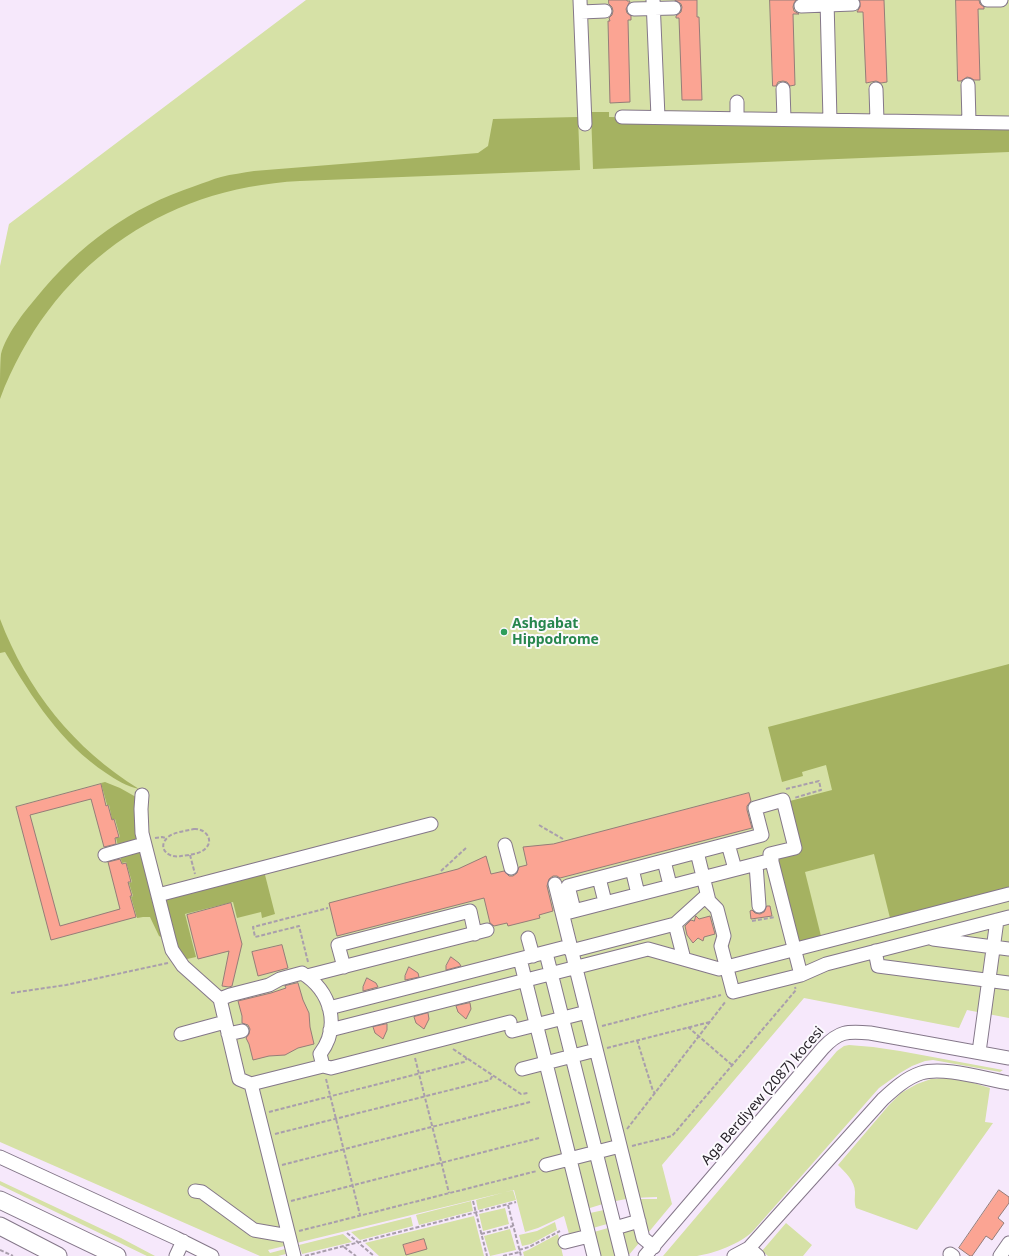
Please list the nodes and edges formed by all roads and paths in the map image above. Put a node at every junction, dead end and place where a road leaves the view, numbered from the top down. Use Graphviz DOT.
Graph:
graph roads {
  1 [pos="987,0"];
  2 [pos="1001,0"];
  3 [pos="827,3"];
  4 [pos="654,4"];
  5 [pos="853,4"];
  6 [pos="580,6"];
  7 [pos="801,6"];
  8 [pos="674,8"];
  9 [pos="634,9"];
  10 [pos="605,11"];
  11 [pos="968,85"];
  12 [pos="783,88"];
  13 [pos="876,89"];
  14 [pos="737,102"];
  15 [pos="622,117"];
  16 [pos="658,117"];
  17 [pos="737,119"];
  18 [pos="784,119"];
  19 [pos="830,120"];
  20 [pos="877,121"];
  21 [pos="969,122"];
  22 [pos="1009,123"];
  23 [pos="585,124"];
  24 [pos="142,795"];
  25 [pos="782,795"];
  26 [pos="430,824"];
  27 [pos="539,825"];
  28 [pos="563,839"];
  29 [pos="144,844"];
  30 [pos="728,844"];
  31 [pos="505,845"];
  32 [pos="468,847"];
  33 [pos="697,852"];
  34 [pos="190,854"];
  35 [pos="105,855"];
  36 [pos="772,860"];
  37 [pos="664,861"];
  38 [pos="756,864"];
  39 [pos="511,868"];
  40 [pos="632,869"];
  41 [pos="735,869"];
  42 [pos="440,871"];
  43 [pos="599,878"];
  44 [pos="703,878"];
  45 [pos="555,884"];
  46 [pos="198,885"];
  47 [pos="670,885"];
  48 [pos="638,894"];
  49 [pos="707,894"];
  50 [pos="1009,894"];
  51 [pos="158,895"];
  52 [pos="605,902"];
  53 [pos="759,906"];
  54 [pos="328,908"];
  55 [pos="568,912"];
  56 [pos="786,915"];
  57 [pos="1003,919"];
  58 [pos="437,920"];
  59 [pos="752,921"];
  60 [pos="675,924"];
  61 [pos="404,928"];
  62 [pos="644,932"];
  63 [pos="371,936"];
  64 [pos="528,938"];
  65 [pos="927,938"];
  66 [pos="442,942"];
  67 [pos="821,942"];
  68 [pos="993,947"];
  69 [pos="571,949"];
  70 [pos="648,949"];
  71 [pos="795,949"];
  72 [pos="1009,949"];
  73 [pos="410,950"];
  74 [pos="875,951"];
  75 [pos="546,953"];
  76 [pos="533,956"];
  77 [pos="376,959"];
  78 [pos="520,959"];
  79 [pos="684,959"];
  80 [pos="178,961"];
  81 [pos="826,964"];
  82 [pos="344,967"];
  83 [pos="726,967"];
  84 [pos="576,968"];
  85 [pos="551,974"];
  86 [pos="309,976"];
  87 [pos="797,976"];
  88 [pos="989,980"];
  89 [pos="525,981"];
  90 [pos="1009,983"];
  91 [pos="11,992"];
  92 [pos="733,992"];
  93 [pos="220,999"];
  94 [pos="329,1008"];
  95 [pos="587,1012"];
  96 [pos="562,1018"];
  97 [pos="711,1021"];
  98 [pos="536,1025"];
  99 [pos="688,1027"];
  100 [pos="227,1028"];
  101 [pos="591,1029"];
  102 [pos="330,1030"];
  103 [pos="242,1031"];
  104 [pos="181,1034"];
  105 [pos="699,1036"];
  106 [pos="446,1038"];
  107 [pos="637,1040"];
  108 [pos="413,1047"];
  109 [pos="596,1050"];
  110 [pos="979,1052"];
  111 [pos="572,1057"];
  112 [pos="467,1058"];
  113 [pos="1009,1058"];
  114 [pos="546,1063"];
  115 [pos="732,1065"];
  116 [pos="323,1066"];
  117 [pos="522,1069"];
  118 [pos="420,1074"];
  119 [pos="493,1075"];
  120 [pos="1009,1083"];
  121 [pos="251,1084"];
  122 [pos="528,1093"];
  123 [pos="655,1093"];
  124 [pos="331,1096"];
  125 [pos="425,1096"];
  126 [pos="530,1102"];
  127 [pos="263,1114"];
  128 [pos="336,1119"];
  129 [pos="433,1126"];
  130 [pos="268,1136"];
  131 [pos="539,1138"];
  132 [pos="620,1143"];
  133 [pos="344,1149"];
  134 [pos="596,1152"];
  135 [pos="0,1157"];
  136 [pos="570,1158"];
  137 [pos="442,1163"];
  138 [pos="276,1166"];
  139 [pos="544,1167"];
  140 [pos="353,1185"];
  141 [pos="195,1191"];
  142 [pos="449,1193"];
  143 [pos="0,1200"];
  144 [pos="473,1201"];
  145 [pos="285,1202"];
  146 [pos="516,1202"];
  147 [pos="508,1204"];
  148 [pos="476,1213"];
  149 [pos="360,1216"];
  150 [pos="639,1221"];
  151 [pos="0,1226"];
  152 [pos="513,1226"];
  153 [pos="615,1228"];
  154 [pos="290,1233"];
  155 [pos="347,1233"];
  156 [pos="481,1234"];
  157 [pos="564,1236"];
  158 [pos="589,1236"];
  159 [pos="183,1241"];
  160 [pos="358,1242"];
  161 [pos="1009,1243"];
  162 [pos="344,1246"];
  163 [pos="0,1250"];
  164 [pos="519,1251"];
  165 [pos="649,1251"];
  166 [pos="753,1252"];
  167 [pos="13,1256"];
  168 [pos="58,1256"];
  169 [pos="118,1256"];
  170 [pos="176,1256"];
  171 [pos="212,1256"];
  172 [pos="294,1256"];
  173 [pos="305,1256"];
  174 [pos="356,1256"];
  175 [pos="374,1256"];
  176 [pos="487,1256"];
  177 [pos="503,1256"];
  178 [pos="521,1256"];
  179 [pos="594,1256"];
  180 [pos="622,1256"];
  181 [pos="734,1256"];
  182 [pos="1000,1256"];
  1 -- 2 [label="street"];
  3 -- 5 [label="street"];
  3 -- 7 [label="street"];
  3 -- 19 [label="street"];
  4 -- 8 [label="street"];
  4 -- 9 [label="street"];
  4 -- 16 [label="street"];
  6 -- 10 [label="street"];
  6 -- 23 [label="street"];
  11 -- 21 [label="street"];
  12 -- 18 [label="street"];
  13 -- 20 [label="street"];
  14 -- 17 [label="street"];
  15 -- 16 [label="street"];
  16 -- 17 [label="street"];
  17 -- 18 [label="street"];
  18 -- 19 [label="street"];
  19 -- 20 [label="street"];
  20 -- 21 [label="street"];
  21 -- 22 [label="street"];
  24 -- 29 [label="street"];
  25 -- 25 [label="path"];
  25 -- 30 [label="street"];
  25 -- 36 [label="street"];
  26 -- 46 [label="street"];
  27 -- 28 [label="path"];
  29 -- 35 [label="street"];
  29 -- 51 [label="street"];
  30 -- 33 [label="street"];
  30 -- 41 [label="street"];
  31 -- 39 [label="street"];
  32 -- 42 [label="path"];
  33 -- 37 [label="street"];
  33 -- 44 [label="street"];
  34 -- 34 [label="path"];
  34 -- 46 [label="path"];
  36 -- 38 [label="street"];
  36 -- 56 [label="street"];
  37 -- 40 [label="street"];
  37 -- 47 [label="street"];
  38 -- 41 [label="street"];
  38 -- 53 [label="street"];
  40 -- 43 [label="street"];
  40 -- 48 [label="street"];
  41 -- 44 [label="street"];
  43 -- 52 [label="street"];
  43 -- 55 [label="street"];
  44 -- 47 [label="street"];
  44 -- 49 [label="street"];
  45 -- 55 [label="street"];
  46 -- 51 [label="street"];
  47 -- 48 [label="street"];
  48 -- 52 [label="street"];
  49 -- 60 [label="street"];
  49 -- 83 [label="street"];
  50 -- 67 [label="street"];
  51 -- 80 [label="street"];
  52 -- 55 [label="street"];
  54 -- 86 [label="path"];
  55 -- 69 [label="street"];
  56 -- 59 [label="path"];
  56 -- 71 [label="street"];
  57 -- 65 [label="street"];
  57 -- 68 [label="street"];
  58 -- 61 [label="street"];
  58 -- 66 [label="street"];
  58 -- 66 [label="street"];
  60 -- 62 [label="street"];
  60 -- 79 [label="street"];
  61 -- 63 [label="street"];
  61 -- 73 [label="street"];
  62 -- 69 [label="street"];
  62 -- 70 [label="street"];
  63 -- 77 [label="street"];
  63 -- 82 [label="street"];
  64 -- 76 [label="street"];
  65 -- 68 [label="street"];
  65 -- 74 [label="street"];
  66 -- 73 [label="street"];
  67 -- 71 [label="street"];
  67 -- 81 [label="street"];
  68 -- 72 [label="street"];
  68 -- 88 [label="street"];
  69 -- 75 [label="street"];
  69 -- 84 [label="street"];
  70 -- 79 [label="street"];
  70 -- 84 [label="street"];
  71 -- 83 [label="street"];
  71 -- 87 [label="street"];
  73 -- 77 [label="street"];
  74 -- 81 [label="street"];
  74 -- 88 [label="street"];
  75 -- 76 [label="street"];
  75 -- 85 [label="street"];
  76 -- 78 [label="street"];
  77 -- 82 [label="street"];
  78 -- 89 [label="street"];
  78 -- 94 [label="street"];
  79 -- 83 [label="street"];
  80 -- 91 [label="path"];
  80 -- 93 [label="street"];
  81 -- 87 [label="street"];
  82 -- 86 [label="street"];
  83 -- 92 [label="street"];
  84 -- 85 [label="street"];
  84 -- 95 [label="street"];
  85 -- 89 [label="street"];
  85 -- 96 [label="street"];
  86 -- 93 [label="street"];
  86 -- 94 [label="street"];
  87 -- 92 [label="street"];
  87 -- 115 [label="path"];
  88 -- 90 [label="street"];
  88 -- 110 [label="street"];
  89 -- 98 [label="street"];
  89 -- 102 [label="street"];
  92 -- 97 [label="path"];
  92 -- 101 [label="path"];
  93 -- 100 [label="street"];
  94 -- 102 [label="street"];
  95 -- 96 [label="street"];
  95 -- 101 [label="street"];
  96 -- 98 [label="street"];
  96 -- 111 [label="street"];
  97 -- 99 [label="path"];
  97 -- 105 [label="path"];
  98 -- 106 [label="street"];
  98 -- 114 [label="street"];
  99 -- 105 [label="path"];
  99 -- 107 [label="path"];
  100 -- 103 [label="street"];
  100 -- 104 [label="street"];
  100 -- 121 [label="street"];
  101 -- 109 [label="street"];
  102 -- 116 [label="street"];
  105 -- 115 [label="path"];
  105 -- 123 [label="path"];
  106 -- 108 [label="street"];
  106 -- 112 [label="path"];
  107 -- 109 [label="path"];
  107 -- 123 [label="path"];
  108 -- 116 [label="street"];
  108 -- 118 [label="path"];
  109 -- 111 [label="street"];
  109 -- 132 [label="street"];
  110 -- 113 [label="street, Aga Berdiyew (2087) kocesi"];
  110 -- 165 [label="street, Aga Berdiyew (2087) kocesi"];
  111 -- 114 [label="street"];
  111 -- 134 [label="street"];
  112 -- 118 [label="path"];
  112 -- 119 [label="path"];
  114 -- 117 [label="street"];
  114 -- 136 [label="street"];
  115 -- 132 [label="path"];
  116 -- 121 [label="street"];
  116 -- 124 [label="path"];
  118 -- 124 [label="path"];
  118 -- 125 [label="path"];
  119 -- 122 [label="path"];
  119 -- 125 [label="path"];
  120 -- 166 [label="street"];
  121 -- 154 [label="street"];
  123 -- 132 [label="path"];
  124 -- 127 [label="path"];
  124 -- 128 [label="path"];
  125 -- 128 [label="path"];
  125 -- 129 [label="path"];
  126 -- 129 [label="path"];
  128 -- 130 [label="path"];
  128 -- 133 [label="path"];
  129 -- 133 [label="path"];
  129 -- 137 [label="path"];
  131 -- 137 [label="path"];
  132 -- 134 [label="street"];
  132 -- 150 [label="street"];
  133 -- 138 [label="path"];
  133 -- 140 [label="path"];
  134 -- 136 [label="street"];
  134 -- 153 [label="street"];
  135 -- 159 [label="street"];
  136 -- 139 [label="street"];
  136 -- 158 [label="street"];
  137 -- 140 [label="path"];
  137 -- 142 [label="path"];
  139 -- 142 [label="path"];
  140 -- 145 [label="path"];
  140 -- 149 [label="path"];
  141 -- 154 [label="street"];
  142 -- 149 [label="path"];
  143 -- 169 [label="main road"];
  144 -- 148 [label="path"];
  146 -- 147 [label="path"];
  147 -- 148 [label="path"];
  147 -- 152 [label="path"];
  148 -- 156 [label="path"];
  148 -- 160 [label="path"];
  149 -- 154 [label="path"];
  150 -- 153 [label="street"];
  150 -- 165 [label="street"];
  151 -- 168 [label="main road"];
  152 -- 156 [label="path"];
  152 -- 164 [label="path"];
  153 -- 180 [label="street"];
  154 -- 172 [label="street"];
  155 -- 160 [label="path"];
  156 -- 176 [label="path"];
  157 -- 158 [label="street"];
  157 -- 164 [label="path"];
  158 -- 179 [label="street"];
  159 -- 170 [label="street"];
  159 -- 171 [label="street"];
  160 -- 162 [label="path"];
  160 -- 175 [label="path"];
  161 -- 182 [label="street"];
  162 -- 173 [label="path"];
  162 -- 174 [label="path"];
  163 -- 167 [label="path"];
  164 -- 177 [label="path"];
  164 -- 178 [label="path"];
  166 -- 181 [label="street"];
}
